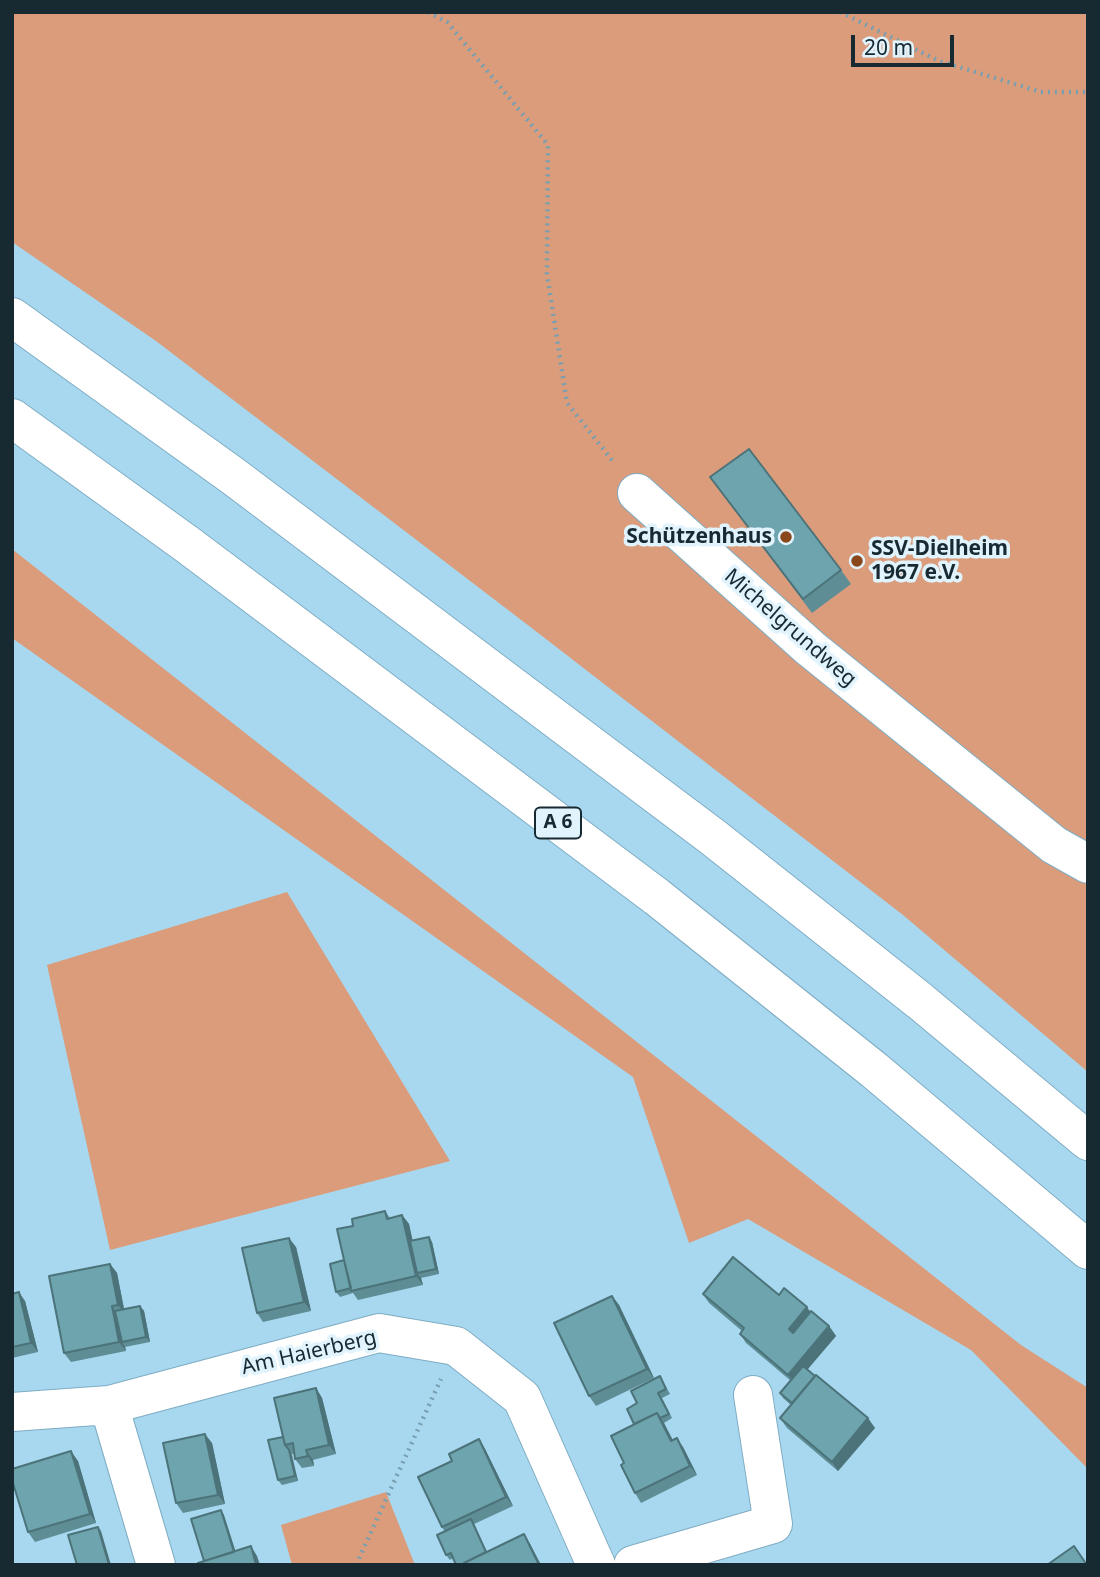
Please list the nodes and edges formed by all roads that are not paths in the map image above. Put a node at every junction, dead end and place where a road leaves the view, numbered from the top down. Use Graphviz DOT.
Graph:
graph roads {
  1 [pos="12,317"];
  2 [pos="12,418"];
  3 [pos="637,493"];
  4 [pos="1088,864"];
  5 [pos="1088,1141"];
  6 [pos="1088,1250"];
  7 [pos="753,1395"];
  8 [pos="110,1405"];
  9 [pos="12,1412"];
  10 [pos="156,1565"];
  11 [pos="596,1565"];
  12 [pos="632,1565"];
  1 -- 5 [label="main road"];
  2 -- 6 [label="main road, A 6"];
  3 -- 4 [label="main road, Michelgrundweg"];
  7 -- 12 [label="main road"];
  8 -- 9 [label="main road, Am Haierberg"];
  8 -- 10 [label="main road"];
  8 -- 11 [label="main road, Am Haierberg"];
}
